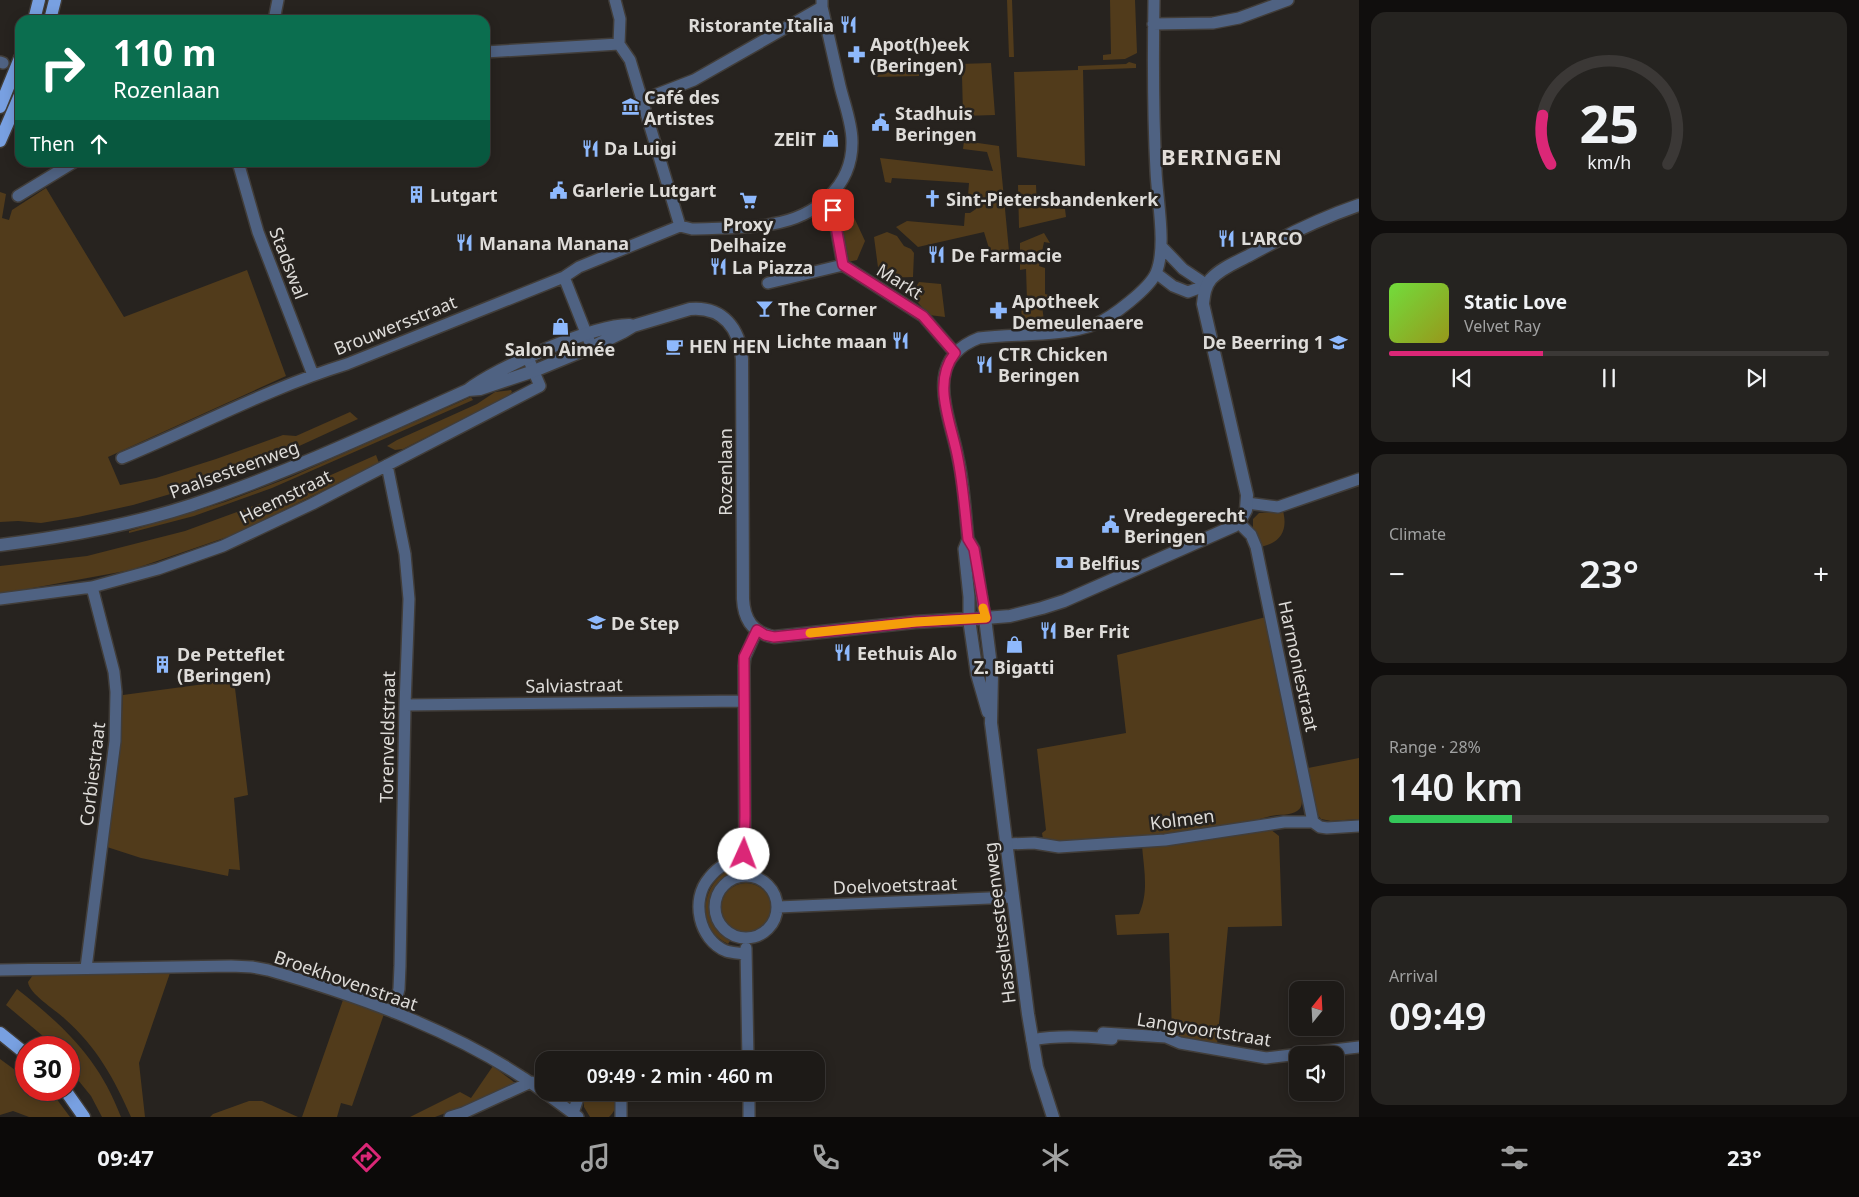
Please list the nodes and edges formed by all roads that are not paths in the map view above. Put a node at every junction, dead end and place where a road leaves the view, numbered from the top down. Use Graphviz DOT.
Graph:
graph roads {
  1 [pos="38,0"];
  2 [pos="55,0"];
  3 [pos="278,0"];
  4 [pos="615,0"];
  5 [pos="1154,0"];
  6 [pos="1288,0"];
  7 [pos="822,4"];
  8 [pos="35,15"];
  9 [pos="51,15"];
  10 [pos="275,15"];
  11 [pos="1153,24"];
  12 [pos="619,44"];
  13 [pos="490,52"];
  14 [pos="15,70"];
  15 [pos="642,100"];
  16 [pos="15,106"];
  17 [pos="0,107"];
  18 [pos="0,141"];
  19 [pos="66,167"];
  20 [pos="239,167"];
  21 [pos="18,196"];
  22 [pos="822,202"];
  23 [pos="1359,204"];
  24 [pos="680,226"];
  25 [pos="1161,246"];
  26 [pos="843,265"];
  27 [pos="1156,273"];
  28 [pos="564,277"];
  29 [pos="768,283"];
  30 [pos="1207,285"];
  31 [pos="721,316"];
  32 [pos="633,326"];
  33 [pos="586,334"];
  34 [pos="592,347"];
  35 [pos="955,353"];
  36 [pos="528,358"];
  37 [pos="534,371"];
  38 [pos="313,374"];
  39 [pos="468,390"];
  40 [pos="122,458"];
  41 [pos="387,465"];
  42 [pos="1359,479"];
  43 [pos="1247,503"];
  44 [pos="1238,522"];
  45 [pos="968,539"];
  46 [pos="0,545"];
  47 [pos="92,587"];
  48 [pos="0,599"];
  49 [pos="986,618"];
  50 [pos="969,619"];
  51 [pos="757,630"];
  52 [pos="743,701"];
  53 [pos="405,705"];
  54 [pos="991,723"];
  55 [pos="1313,822"];
  56 [pos="1359,826"];
  57 [pos="1007,844"];
  58 [pos="744,854"];
  59 [pos="745,876"];
  60 [pos="1013,897"];
  61 [pos="778,907"];
  62 [pos="746,939"];
  63 [pos="746,954"];
  64 [pos="86,968"];
  65 [pos="0,970"];
  66 [pos="393,1012"];
  67 [pos="0,1033"];
  68 [pos="1102,1033"];
  69 [pos="1032,1040"];
  70 [pos="1157,1042"];
  71 [pos="15,1045"];
  72 [pos="1359,1047"];
  73 [pos="748,1051"];
  74 [pos="531,1082"];
  75 [pos="535,1085"];
  76 [pos="74,1101"];
  77 [pos="556,1101"];
  78 [pos="577,1101"];
  79 [pos="621,1101"];
  80 [pos="748,1101"];
  81 [pos="575,1115"];
  82 [pos="84,1117"];
  83 [pos="450,1117"];
  84 [pos="621,1117"];
  85 [pos="749,1117"];
  86 [pos="1053,1117"];
  1 -- 8 [label="main road"];
  2 -- 9 [label="main road"];
  3 -- 10 [label="street"];
  4 -- 12 [label="street"];
  5 -- 11 [label="street"];
  6 -- 11 [label="street"];
  7 -- 15 [label="street"];
  7 -- 22 [label="street"];
  11 -- 25 [label="street"];
  12 -- 13 [label="street"];
  12 -- 15 [label="street"];
  14 -- 17 [label="main road"];
  15 -- 24 [label="street"];
  16 -- 18 [label="main road"];
  19 -- 21 [label="street"];
  20 -- 38 [label="street, Stadswal"];
  22 -- 24 [label="street"];
  22 -- 26 [label="street"];
  23 -- 30 [label="street"];
  24 -- 28 [label="street, Brouwersstraat"];
  25 -- 27 [label="street"];
  25 -- 30 [label="street"];
  26 -- 29 [label="street"];
  26 -- 35 [label="street, Markt"];
  27 -- 30 [label="street"];
  27 -- 35 [label="street"];
  28 -- 33 [label="street"];
  28 -- 38 [label="street, Brouwersstraat"];
  30 -- 43 [label="street"];
  31 -- 32 [label="street, Paalsesteenweg"];
  31 -- 51 [label="street, Rozenlaan"];
  32 -- 33 [label="street, Paalsesteenweg"];
  32 -- 34 [label="street, Paalsesteenweg"];
  33 -- 34 [label="street"];
  33 -- 36 [label="street, Paalsesteenweg"];
  34 -- 37 [label="street, Paalsesteenweg"];
  35 -- 45 [label="street, Hasseltsesteenweg"];
  36 -- 37 [label="street"];
  36 -- 39 [label="street, Paalsesteenweg"];
  37 -- 39 [label="street, Paalsesteenweg"];
  37 -- 41 [label="street, Heemstraat"];
  38 -- 40 [label="street, Brouwersstraat"];
  39 -- 46 [label="street, Paalsesteenweg"];
  41 -- 47 [label="street, Heemstraat"];
  41 -- 53 [label="street, Torenveldstraat"];
  42 -- 43 [label="street"];
  43 -- 44 [label="street"];
  44 -- 49 [label="street"];
  44 -- 55 [label="street, Harmoniestraat"];
  45 -- 49 [label="street, Hasseltsesteenweg"];
  45 -- 50 [label="street, Hasseltsesteenweg"];
  47 -- 48 [label="street, Heemstraat"];
  47 -- 64 [label="street, Corbiestraat"];
  49 -- 50 [label="street"];
  49 -- 54 [label="street, Hasseltsesteenweg"];
  50 -- 51 [label="street"];
  50 -- 54 [label="street, Hasseltsesteenweg"];
  51 -- 52 [label="street"];
  52 -- 53 [label="street, Salviastraat"];
  52 -- 58 [label="street"];
  53 -- 66 [label="street, Torenveldstraat"];
  54 -- 57 [label="street, Hasseltsesteenweg"];
  55 -- 56 [label="street, Kolmen"];
  55 -- 57 [label="street, Kolmen"];
  57 -- 60 [label="street, Hasseltsesteenweg"];
  58 -- 59 [label="street"];
  58 -- 63 [label="street"];
  59 -- 61 [label="street"];
  59 -- 62 [label="street"];
  60 -- 61 [label="street, Doelvoetstraat"];
  60 -- 69 [label="street, Hasseltsesteenweg"];
  61 -- 62 [label="street"];
  62 -- 63 [label="street"];
  63 -- 73 [label="street"];
  64 -- 65 [label="street, Broekhovenstraat"];
  64 -- 66 [label="street, Broekhovenstraat"];
  66 -- 74 [label="street, Broekhovenstraat"];
  67 -- 71 [label="main road"];
  68 -- 72 [label="street, Langvoortstraat"];
  69 -- 70 [label="street, Langvoortstraat"];
  69 -- 86 [label="street, Hasseltsesteenweg"];
  74 -- 75 [label="street, Broekhovenstraat"];
  74 -- 83 [label="street"];
  76 -- 82 [label="main road"];
  77 -- 81 [label="street, Broekhovenstraat"];
  78 -- 81 [label="street, Broekhovenstraat"];
  79 -- 84 [label="street"];
  80 -- 85 [label="street"];
}
